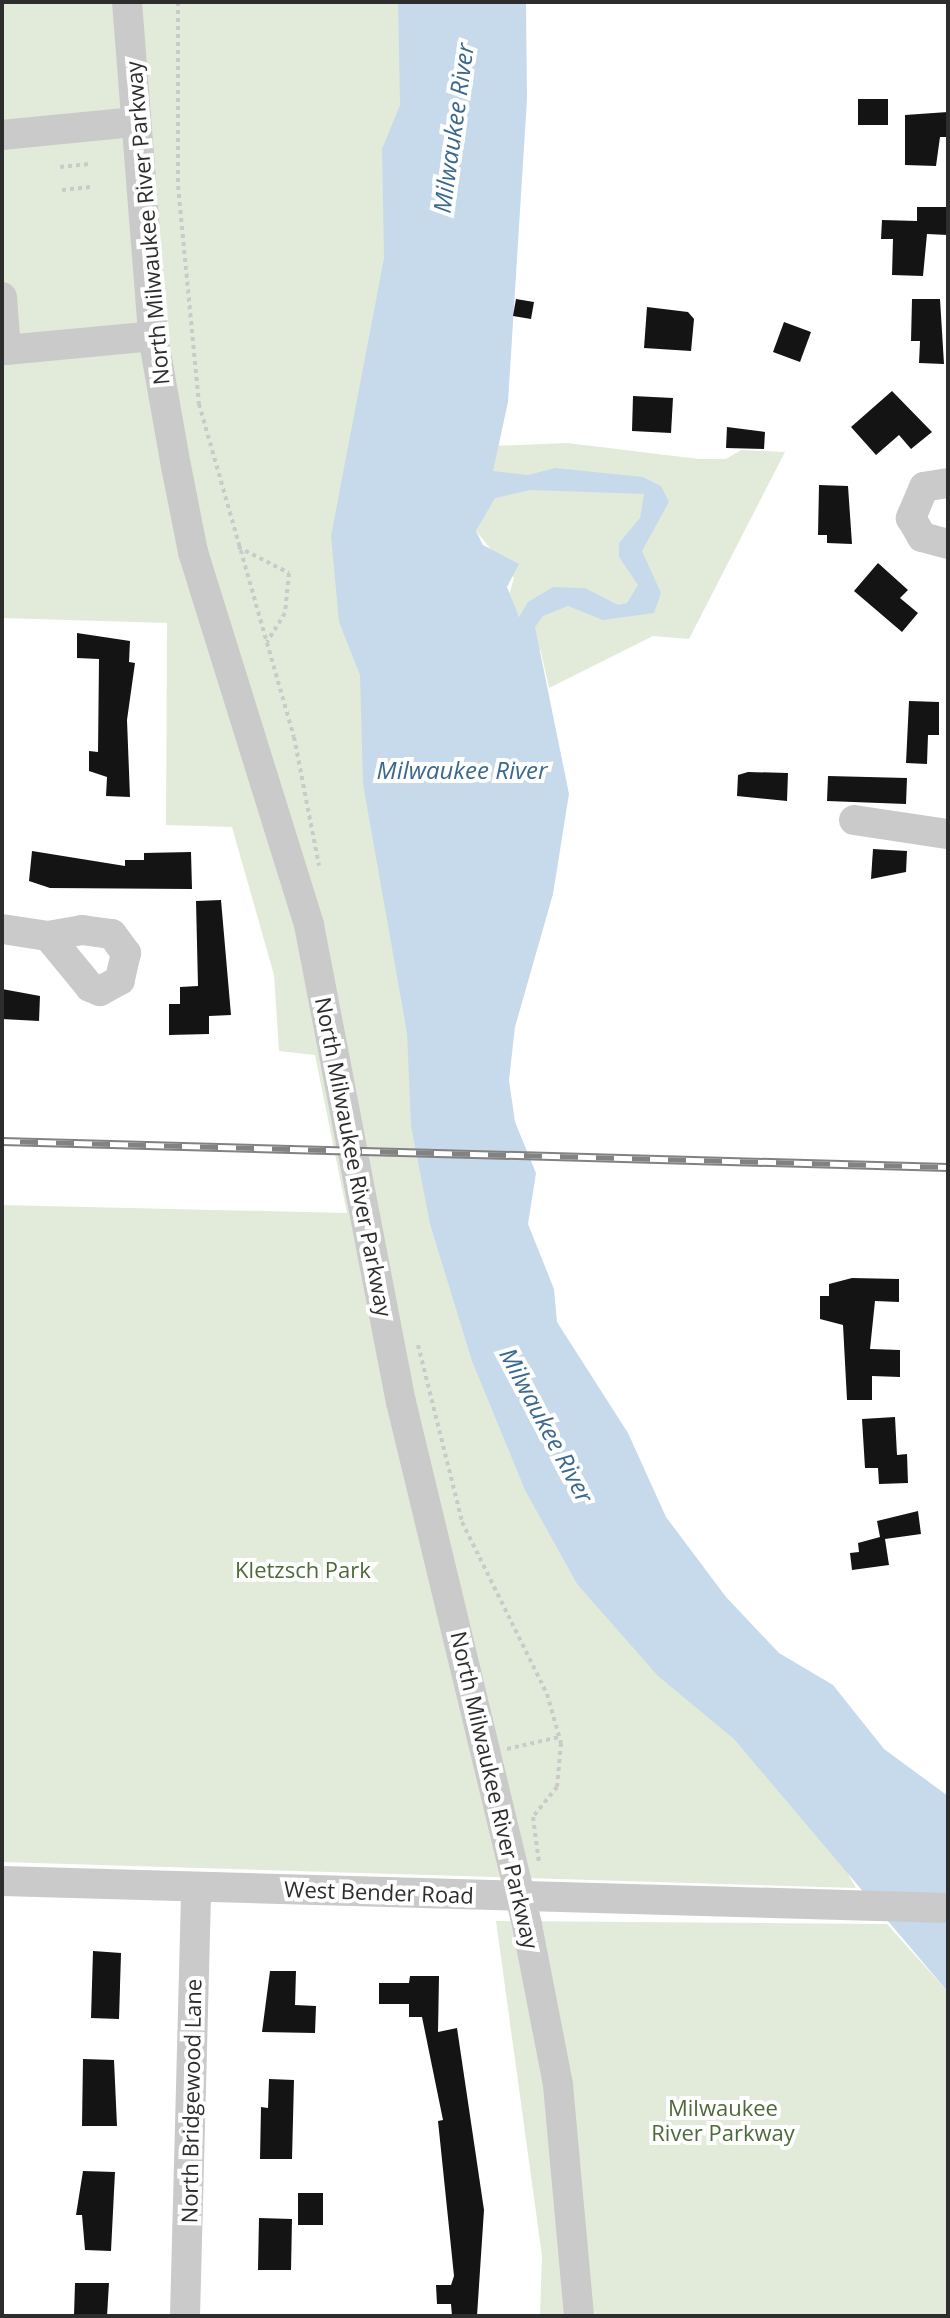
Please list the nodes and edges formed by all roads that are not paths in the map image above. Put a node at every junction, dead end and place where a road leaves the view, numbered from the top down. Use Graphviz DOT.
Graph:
graph roads {
  1 [pos="127,2"];
  2 [pos="135,122"];
  3 [pos="2,135"];
  4 [pos="2,297"];
  5 [pos="153,336"];
  6 [pos="948,483"];
  7 [pos="948,544"];
  8 [pos="854,820"];
  9 [pos="948,834"];
  10 [pos="2,929"];
  11 [pos="48,936"];
  12 [pos="2,1881"];
  13 [pos="196,1887"];
  14 [pos="520,1897"];
  15 [pos="948,1908"];
  16 [pos="185,2316"];
  17 [pos="579,2316"];
  1 -- 2 [label="street, North Milwaukee River Parkway"];
  2 -- 3 [label="street"];
  2 -- 5 [label="street, North Milwaukee River Parkway"];
  4 -- 5 [label="street"];
  5 -- 14 [label="street, North Milwaukee River Parkway"];
  6 -- 7 [label="street"];
  8 -- 9 [label="street"];
  10 -- 11 [label="street"];
  12 -- 13 [label="street, West Bender Road"];
  13 -- 14 [label="street, West Bender Road"];
  13 -- 16 [label="street, North Bridgewood Lane"];
  14 -- 15 [label="street, West Bender Road"];
  14 -- 17 [label="street, North Milwaukee River Parkway"];
}
